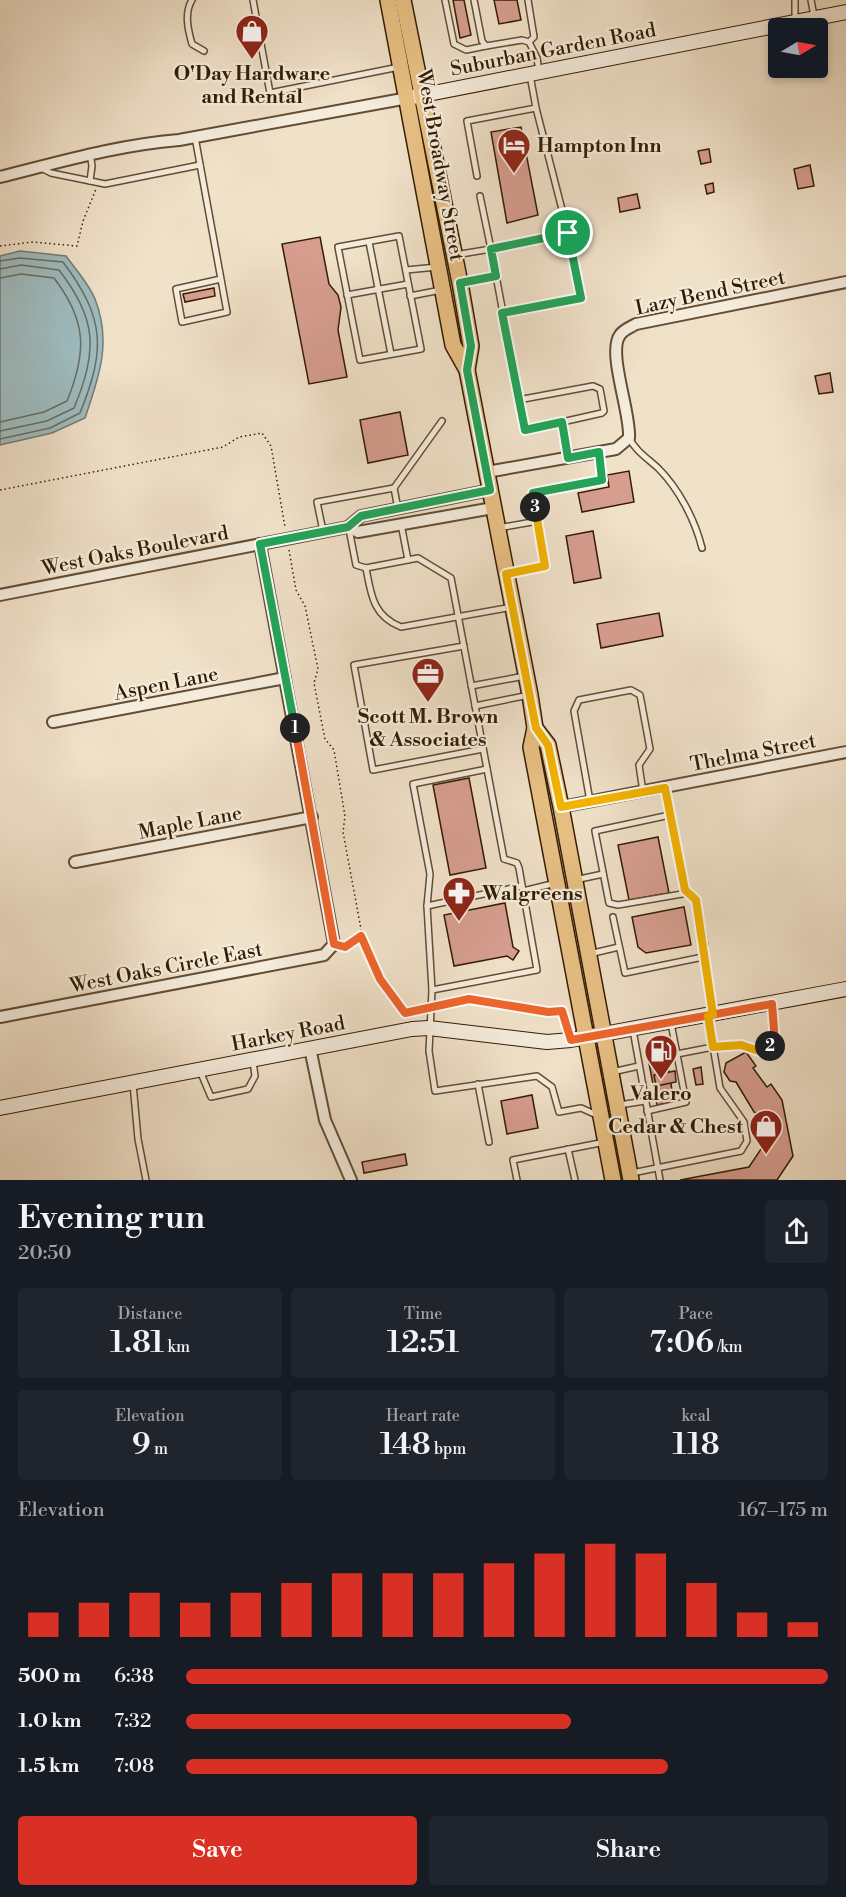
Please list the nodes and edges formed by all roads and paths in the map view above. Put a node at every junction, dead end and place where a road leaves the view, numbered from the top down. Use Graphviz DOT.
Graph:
graph roads {
  1 [pos="192,0"];
  2 [pos="253,0"];
  3 [pos="388,0"];
  4 [pos="396,0"];
  5 [pos="402,0"];
  6 [pos="445,0"];
  7 [pos="474,0"];
  8 [pos="528,0"];
  9 [pos="795,0"];
  10 [pos="811,0"];
  11 [pos="846,12"];
  12 [pos="795,18"];
  13 [pos="814,18"];
  14 [pos="768,27"];
  15 [pos="409,32"];
  16 [pos="529,42"];
  17 [pos="486,46"];
  18 [pos="204,51"];
  19 [pos="402,67"];
  20 [pos="534,73"];
  21 [pos="415,97"];
  22 [pos="536,108"];
  23 [pos="195,137"];
  24 [pos="90,153"];
  25 [pos="200,165"];
  26 [pos="36,166"];
  27 [pos="477,176"];
  28 [pos="0,177"];
  29 [pos="90,181"];
  30 [pos="99,183"];
  31 [pos="480,196"];
  32 [pos="430,226"];
  33 [pos="568,233"];
  34 [pos="369,242"];
  35 [pos="0,246"];
  36 [pos="491,249"];
  37 [pos="453,255"];
  38 [pos="438,267"];
  39 [pos="406,270"];
  40 [pos="496,276"];
  41 [pos="221,279"];
  42 [pos="846,282"];
  43 [pos="460,283"];
  44 [pos="408,284"];
  45 [pos="378,289"];
  46 [pos="442,290"];
  47 [pos="347,295"];
  48 [pos="410,296"];
  49 [pos="502,313"];
  50 [pos="467,324"];
  51 [pos="391,354"];
  52 [pos="467,370"];
  53 [pos="518,400"];
  54 [pos="442,421"];
  55 [pos="562,422"];
  56 [pos="629,438"];
  57 [pos="599,452"];
  58 [pos="568,458"];
  59 [pos="487,472"];
  60 [pos="394,488"];
  61 [pos="0,490"];
  62 [pos="490,490"];
  63 [pos="494,508"];
  64 [pos="398,509"];
  65 [pos="538,521"];
  66 [pos="401,524"];
  67 [pos="348,527"];
  68 [pos="497,528"];
  69 [pos="323,531"];
  70 [pos="287,538"];
  71 [pos="260,544"];
  72 [pos="702,548"];
  73 [pos="408,560"];
  74 [pos="366,568"];
  75 [pos="506,574"];
  76 [pos="0,596"];
  77 [pos="513,607"];
  78 [pos="458,618"];
  79 [pos="464,645"];
  80 [pos="526,676"];
  81 [pos="285,678"];
  82 [pos="471,686"];
  83 [pos="530,695"];
  84 [pos="475,706"];
  85 [pos="53,722"];
  86 [pos="536,728"];
  87 [pos="483,749"];
  88 [pos="846,752"];
  89 [pos="487,769"];
  90 [pos="665,788"];
  91 [pos="643,792"];
  92 [pos="591,802"];
  93 [pos="561,807"];
  94 [pos="670,815"];
  95 [pos="312,817"];
  96 [pos="75,862"];
  97 [pos="603,874"];
  98 [pos="574,880"];
  99 [pos="556,883"];
  100 [pos="523,889"];
  101 [pos="688,892"];
  102 [pos="427,906"];
  103 [pos="614,917"];
  104 [pos="361,936"];
  105 [pos="334,944"];
  106 [pos="619,947"];
  107 [pos="588,954"];
  108 [pos="703,957"];
  109 [pos="846,989"];
  110 [pos="432,990"];
  111 [pos="772,1004"];
  112 [pos="431,1007"];
  113 [pos="711,1015"];
  114 [pos="0,1017"];
  115 [pos="671,1023"];
  116 [pos="429,1028"];
  117 [pos="633,1030"];
  118 [pos="604,1035"];
  119 [pos="579,1039"];
  120 [pos="713,1047"];
  121 [pos="310,1048"];
  122 [pos="677,1054"];
  123 [pos="253,1059"];
  124 [pos="639,1066"];
  125 [pos="200,1069"];
  126 [pos="611,1072"];
  127 [pos="133,1082"];
  128 [pos="478,1084"];
  129 [pos="645,1101"];
  130 [pos="617,1105"];
  131 [pos="0,1108"];
  132 [pos="647,1112"];
  133 [pos="602,1118"];
  134 [pos="606,1141"];
  135 [pos="489,1142"];
  136 [pos="568,1149"];
  137 [pos="658,1166"];
  138 [pos="631,1177"];
  139 [pos="146,1180"];
  140 [pos="351,1180"];
  141 [pos="517,1180"];
  142 [pos="574,1180"];
  143 [pos="614,1180"];
  144 [pos="660,1180"];
  1 -- 18 [label="lane"];
  2 -- 19 [label="lane"];
  3 -- 19 [label="main road, West Broadway Street"];
  4 -- 15 [label="main road"];
  5 -- 15 [label="main road, West Broadway Street"];
  6 -- 17 [label="lane"];
  7 -- 17 [label="lane"];
  8 -- 16 [label="lane"];
  9 -- 12 [label="lane"];
  10 -- 13 [label="lane"];
  11 -- 13 [label="street, Suburban Garden Road"];
  14 -- 20 [label="street, Suburban Garden Road"];
  15 -- 21 [label="main road, West Broadway Street"];
  16 -- 17 [label="lane"];
  16 -- 20 [label="lane"];
  19 -- 21 [label="main road, West Broadway Street"];
  20 -- 21 [label="street, Suburban Garden Road"];
  20 -- 22 [label="lane"];
  21 -- 23 [label="street"];
  21 -- 32 [label="main road, West Broadway Street"];
  21 -- 37 [label="main road, West Broadway Street"];
  22 -- 27 [label="lane"];
  22 -- 33 [label="lane"];
  23 -- 24 [label="street"];
  23 -- 25 [label="lane"];
  24 -- 26 [label="street"];
  24 -- 29 [label="lane"];
  25 -- 30 [label="lane"];
  25 -- 41 [label="lane"];
  26 -- 28 [label="street"];
  26 -- 29 [label="lane"];
  29 -- 30 [label="lane"];
  30 -- 35 [label="path"];
  31 -- 36 [label="lane"];
  32 -- 38 [label="main road, West Broadway Street"];
  32 -- 43 [label="main road"];
  33 -- 36 [label="lane"];
  33 -- 49 [label="lane"];
  34 -- 39 [label="lane"];
  34 -- 45 [label="lane"];
  34 -- 47 [label="lane"];
  36 -- 37 [label="lane"];
  36 -- 40 [label="lane"];
  37 -- 43 [label="main road, West Broadway Street"];
  38 -- 39 [label="lane"];
  38 -- 46 [label="main road, West Broadway Street"];
  38 -- 50 [label="main road"];
  39 -- 44 [label="lane"];
  40 -- 43 [label="lane"];
  40 -- 49 [label="lane"];
  41 -- 41 [label="lane"];
  42 -- 56 [label="street, Lazy Bend Street"];
  43 -- 50 [label="main road, West Broadway Street"];
  44 -- 45 [label="lane"];
  44 -- 48 [label="lane"];
  45 -- 47 [label="lane"];
  45 -- 51 [label="lane"];
  46 -- 48 [label="lane"];
  46 -- 52 [label="main road, West Broadway Street"];
  47 -- 51 [label="lane"];
  48 -- 51 [label="lane"];
  49 -- 53 [label="lane"];
  50 -- 52 [label="main road, West Broadway Street"];
  52 -- 59 [label="main road, West Broadway Street"];
  53 -- 55 [label="lane"];
  53 -- 55 [label="lane"];
  54 -- 60 [label="lane"];
  55 -- 58 [label="lane"];
  56 -- 57 [label="street"];
  56 -- 72 [label="lane"];
  57 -- 58 [label="street"];
  57 -- 65 [label="lane"];
  58 -- 59 [label="street"];
  59 -- 62 [label="main road, West Broadway Street"];
  60 -- 64 [label="lane"];
  60 -- 69 [label="lane"];
  61 -- 70 [label="path"];
  62 -- 63 [label="main road, West Broadway Street"];
  62 -- 64 [label="street, West Oaks Boulevard"];
  63 -- 66 [label="street, West Oaks Boulevard"];
  63 -- 68 [label="main road, West Broadway Street"];
  64 -- 66 [label="street"];
  64 -- 67 [label="street, West Oaks Boulevard"];
  65 -- 68 [label="lane"];
  65 -- 75 [label="lane"];
  66 -- 67 [label="street, West Oaks Boulevard"];
  66 -- 73 [label="lane"];
  67 -- 69 [label="street, West Oaks Boulevard"];
  67 -- 74 [label="lane"];
  68 -- 75 [label="main road, West Broadway Street"];
  69 -- 70 [label="street, West Oaks Boulevard"];
  70 -- 71 [label="street, West Oaks Boulevard"];
  70 -- 104 [label="path"];
  71 -- 76 [label="street, West Oaks Boulevard"];
  71 -- 81 [label="street"];
  73 -- 74 [label="lane"];
  73 -- 78 [label="lane"];
  74 -- 78 [label="lane"];
  75 -- 77 [label="main road, West Broadway Street"];
  77 -- 78 [label="lane"];
  77 -- 80 [label="main road, West Broadway Street"];
  78 -- 79 [label="lane"];
  79 -- 82 [label="lane"];
  79 -- 87 [label="lane"];
  80 -- 82 [label="lane"];
  80 -- 83 [label="main road, West Broadway Street"];
  81 -- 85 [label="street, Aspen Lane"];
  81 -- 95 [label="street"];
  82 -- 84 [label="lane"];
  83 -- 84 [label="lane"];
  83 -- 86 [label="main road, West Broadway Street"];
  84 -- 87 [label="lane"];
  86 -- 93 [label="main road, West Broadway Street"];
  86 -- 99 [label="main road, West Broadway Street"];
  87 -- 89 [label="lane"];
  88 -- 90 [label="street, Thelma Street"];
  89 -- 100 [label="lane"];
  89 -- 102 [label="lane"];
  90 -- 91 [label="street, Thelma Street"];
  90 -- 94 [label="lane"];
  91 -- 92 [label="street, Thelma Street"];
  91 -- 92 [label="lane"];
  92 -- 93 [label="street, Thelma Street"];
  93 -- 98 [label="main road, West Broadway Street"];
  94 -- 97 [label="lane"];
  94 -- 101 [label="lane"];
  95 -- 96 [label="street, Maple Lane"];
  95 -- 105 [label="street"];
  97 -- 98 [label="lane"];
  97 -- 101 [label="lane"];
  98 -- 107 [label="main road, West Broadway Street"];
  99 -- 100 [label="lane"];
  99 -- 119 [label="main road, West Broadway Street"];
  100 -- 102 [label="lane"];
  100 -- 110 [label="lane"];
  101 -- 108 [label="lane"];
  102 -- 110 [label="lane"];
  103 -- 106 [label="lane"];
  104 -- 105 [label="path"];
  104 -- 112 [label="path"];
  105 -- 114 [label="street, West Oaks Circle East"];
  106 -- 107 [label="lane"];
  106 -- 108 [label="lane"];
  107 -- 118 [label="main road, West Broadway Street"];
  108 -- 113 [label="lane"];
  109 -- 111 [label="street, Harkey Road"];
  110 -- 112 [label="lane"];
  111 -- 113 [label="street, Harkey Road"];
  111 -- 120 [label="lane"];
  112 -- 116 [label="lane"];
  112 -- 119 [label="path"];
  113 -- 115 [label="street, Harkey Road"];
  113 -- 120 [label="lane"];
  115 -- 117 [label="street, Harkey Road"];
  115 -- 122 [label="lane"];
  116 -- 119 [label="street, Harkey Road"];
  116 -- 121 [label="street, Harkey Road"];
  116 -- 128 [label="lane"];
  117 -- 118 [label="street, Harkey Road"];
  117 -- 124 [label="lane"];
  118 -- 119 [label="street, Harkey Road"];
  118 -- 126 [label="main road, West Broadway Street"];
  119 -- 133 [label="main road, West Broadway Street"];
  120 -- 122 [label="lane"];
  120 -- 137 [label="lane"];
  121 -- 123 [label="street, Harkey Road"];
  121 -- 140 [label="street"];
  122 -- 132 [label="lane"];
  123 -- 125 [label="street, Harkey Road"];
  123 -- 125 [label="lane"];
  124 -- 126 [label="lane"];
  124 -- 129 [label="lane"];
  125 -- 127 [label="street, Harkey Road"];
  126 -- 130 [label="main road, West Broadway Street"];
  127 -- 131 [label="street, Harkey Road"];
  127 -- 139 [label="lane"];
  128 -- 133 [label="lane"];
  128 -- 135 [label="lane"];
  129 -- 130 [label="lane"];
  129 -- 132 [label="lane"];
  130 -- 138 [label="main road, West Broadway Street"];
  132 -- 137 [label="lane"];
  133 -- 134 [label="main road, West Broadway Street"];
  134 -- 136 [label="lane"];
  134 -- 143 [label="main road, West Broadway Street"];
  136 -- 141 [label="lane"];
  136 -- 142 [label="lane"];
  137 -- 138 [label="lane"];
  137 -- 144 [label="lane"];
}
